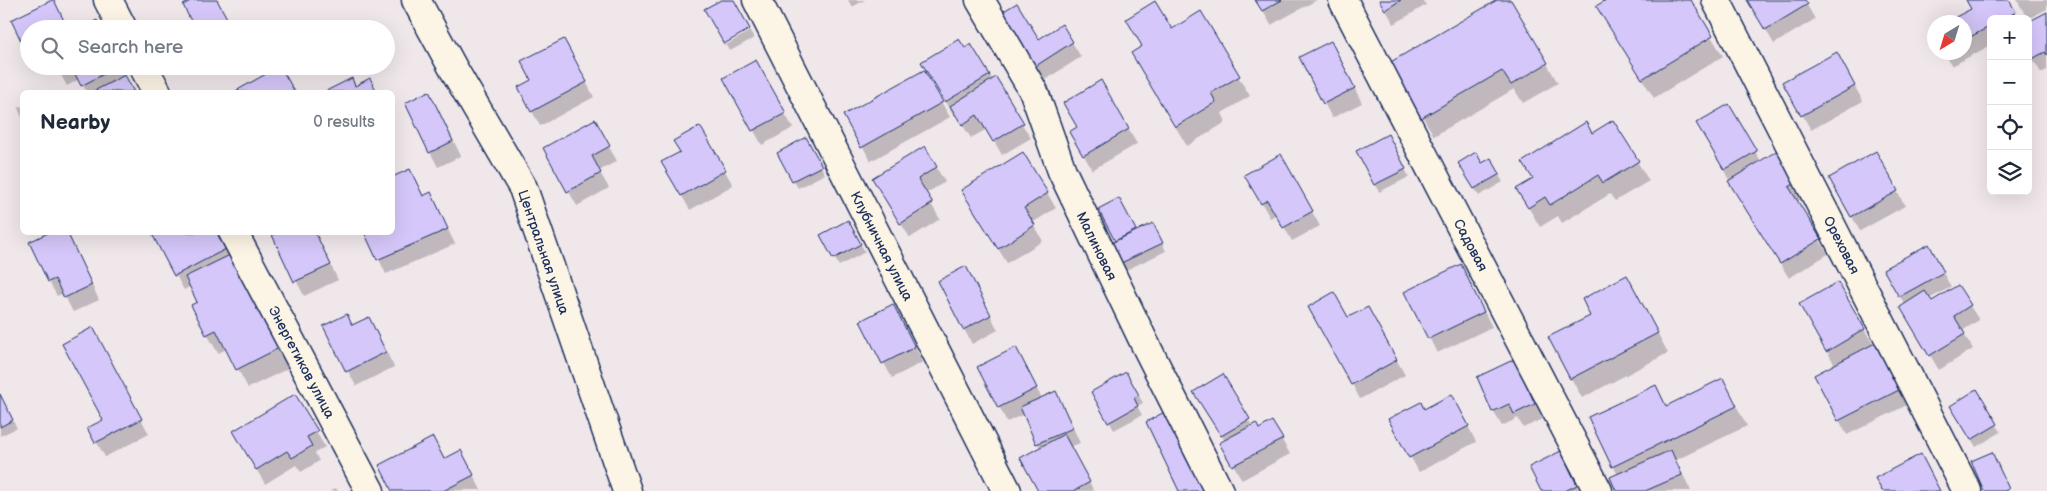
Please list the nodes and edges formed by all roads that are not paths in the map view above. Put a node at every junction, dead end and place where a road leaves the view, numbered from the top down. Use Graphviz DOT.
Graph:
graph roads {
  1 [pos="108,0"];
  2 [pos="416,0"];
  3 [pos="757,0"];
  4 [pos="980,0"];
  5 [pos="1343,0"];
  6 [pos="1716,0"];
  7 [pos="118,20"];
  8 [pos="148,75"];
  9 [pos="156,90"];
  10 [pos="235,235"];
  11 [pos="370,491"];
  12 [pos="627,491"];
  13 [pos="1007,491"];
  14 [pos="1219,491"];
  15 [pos="1598,491"];
  16 [pos="1967,491"];
  1 -- 7 [label="street"];
  2 -- 12 [label="street, Центральная улица"];
  3 -- 13 [label="street, Клубничная улица"];
  4 -- 14 [label="street, Малиновая"];
  5 -- 15 [label="street, Садовая"];
  6 -- 16 [label="street, Ореховая"];
  8 -- 9 [label="street"];
  10 -- 11 [label="street, Энергетиков улица"];
}
